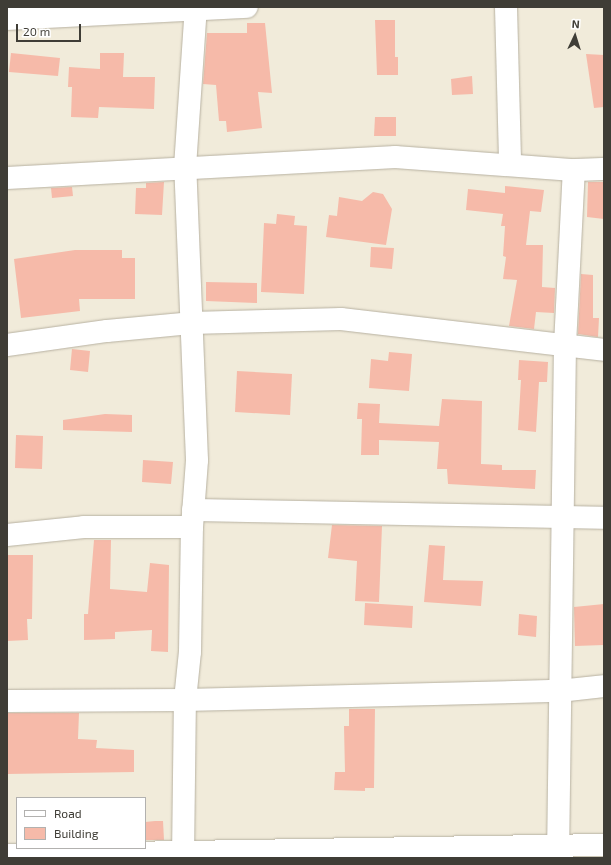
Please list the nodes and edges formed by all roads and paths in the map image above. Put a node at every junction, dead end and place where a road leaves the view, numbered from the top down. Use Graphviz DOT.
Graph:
graph roads {
  1 [pos="247,7"];
  2 [pos="506,7"];
  3 [pos="196,8"];
  4 [pos="7,18"];
  5 [pos="510,163"];
  6 [pos="185,167"];
  7 [pos="604,169"];
  8 [pos="574,170"];
  9 [pos="7,178"];
  10 [pos="191,323"];
  11 [pos="7,345"];
  12 [pos="565,345"];
  13 [pos="604,350"];
  14 [pos="562,517"];
  15 [pos="193,518"];
  16 [pos="604,518"];
  17 [pos="7,535"];
  18 [pos="604,686"];
  19 [pos="559,691"];
  20 [pos="185,700"];
  21 [pos="7,701"];
  22 [pos="604,845"];
  23 [pos="558,852"];
  24 [pos="7,855"];
  25 [pos="183,855"];
  1 -- 3 [label="street"];
  2 -- 5 [label="street"];
  3 -- 4 [label="street"];
  3 -- 6 [label="street"];
  5 -- 6 [label="street"];
  5 -- 8 [label="street"];
  6 -- 9 [label="street"];
  6 -- 10 [label="street"];
  7 -- 8 [label="street"];
  8 -- 12 [label="street"];
  10 -- 11 [label="street"];
  10 -- 12 [label="street"];
  10 -- 15 [label="street"];
  12 -- 13 [label="street"];
  12 -- 14 [label="street"];
  14 -- 15 [label="street"];
  14 -- 16 [label="street"];
  14 -- 19 [label="street"];
  15 -- 17 [label="street"];
  15 -- 20 [label="street"];
  18 -- 19 [label="street"];
  19 -- 20 [label="street"];
  19 -- 23 [label="street"];
  20 -- 21 [label="street"];
  20 -- 25 [label="street"];
  22 -- 23 [label="street"];
  23 -- 25 [label="street"];
  24 -- 25 [label="street"];
}
